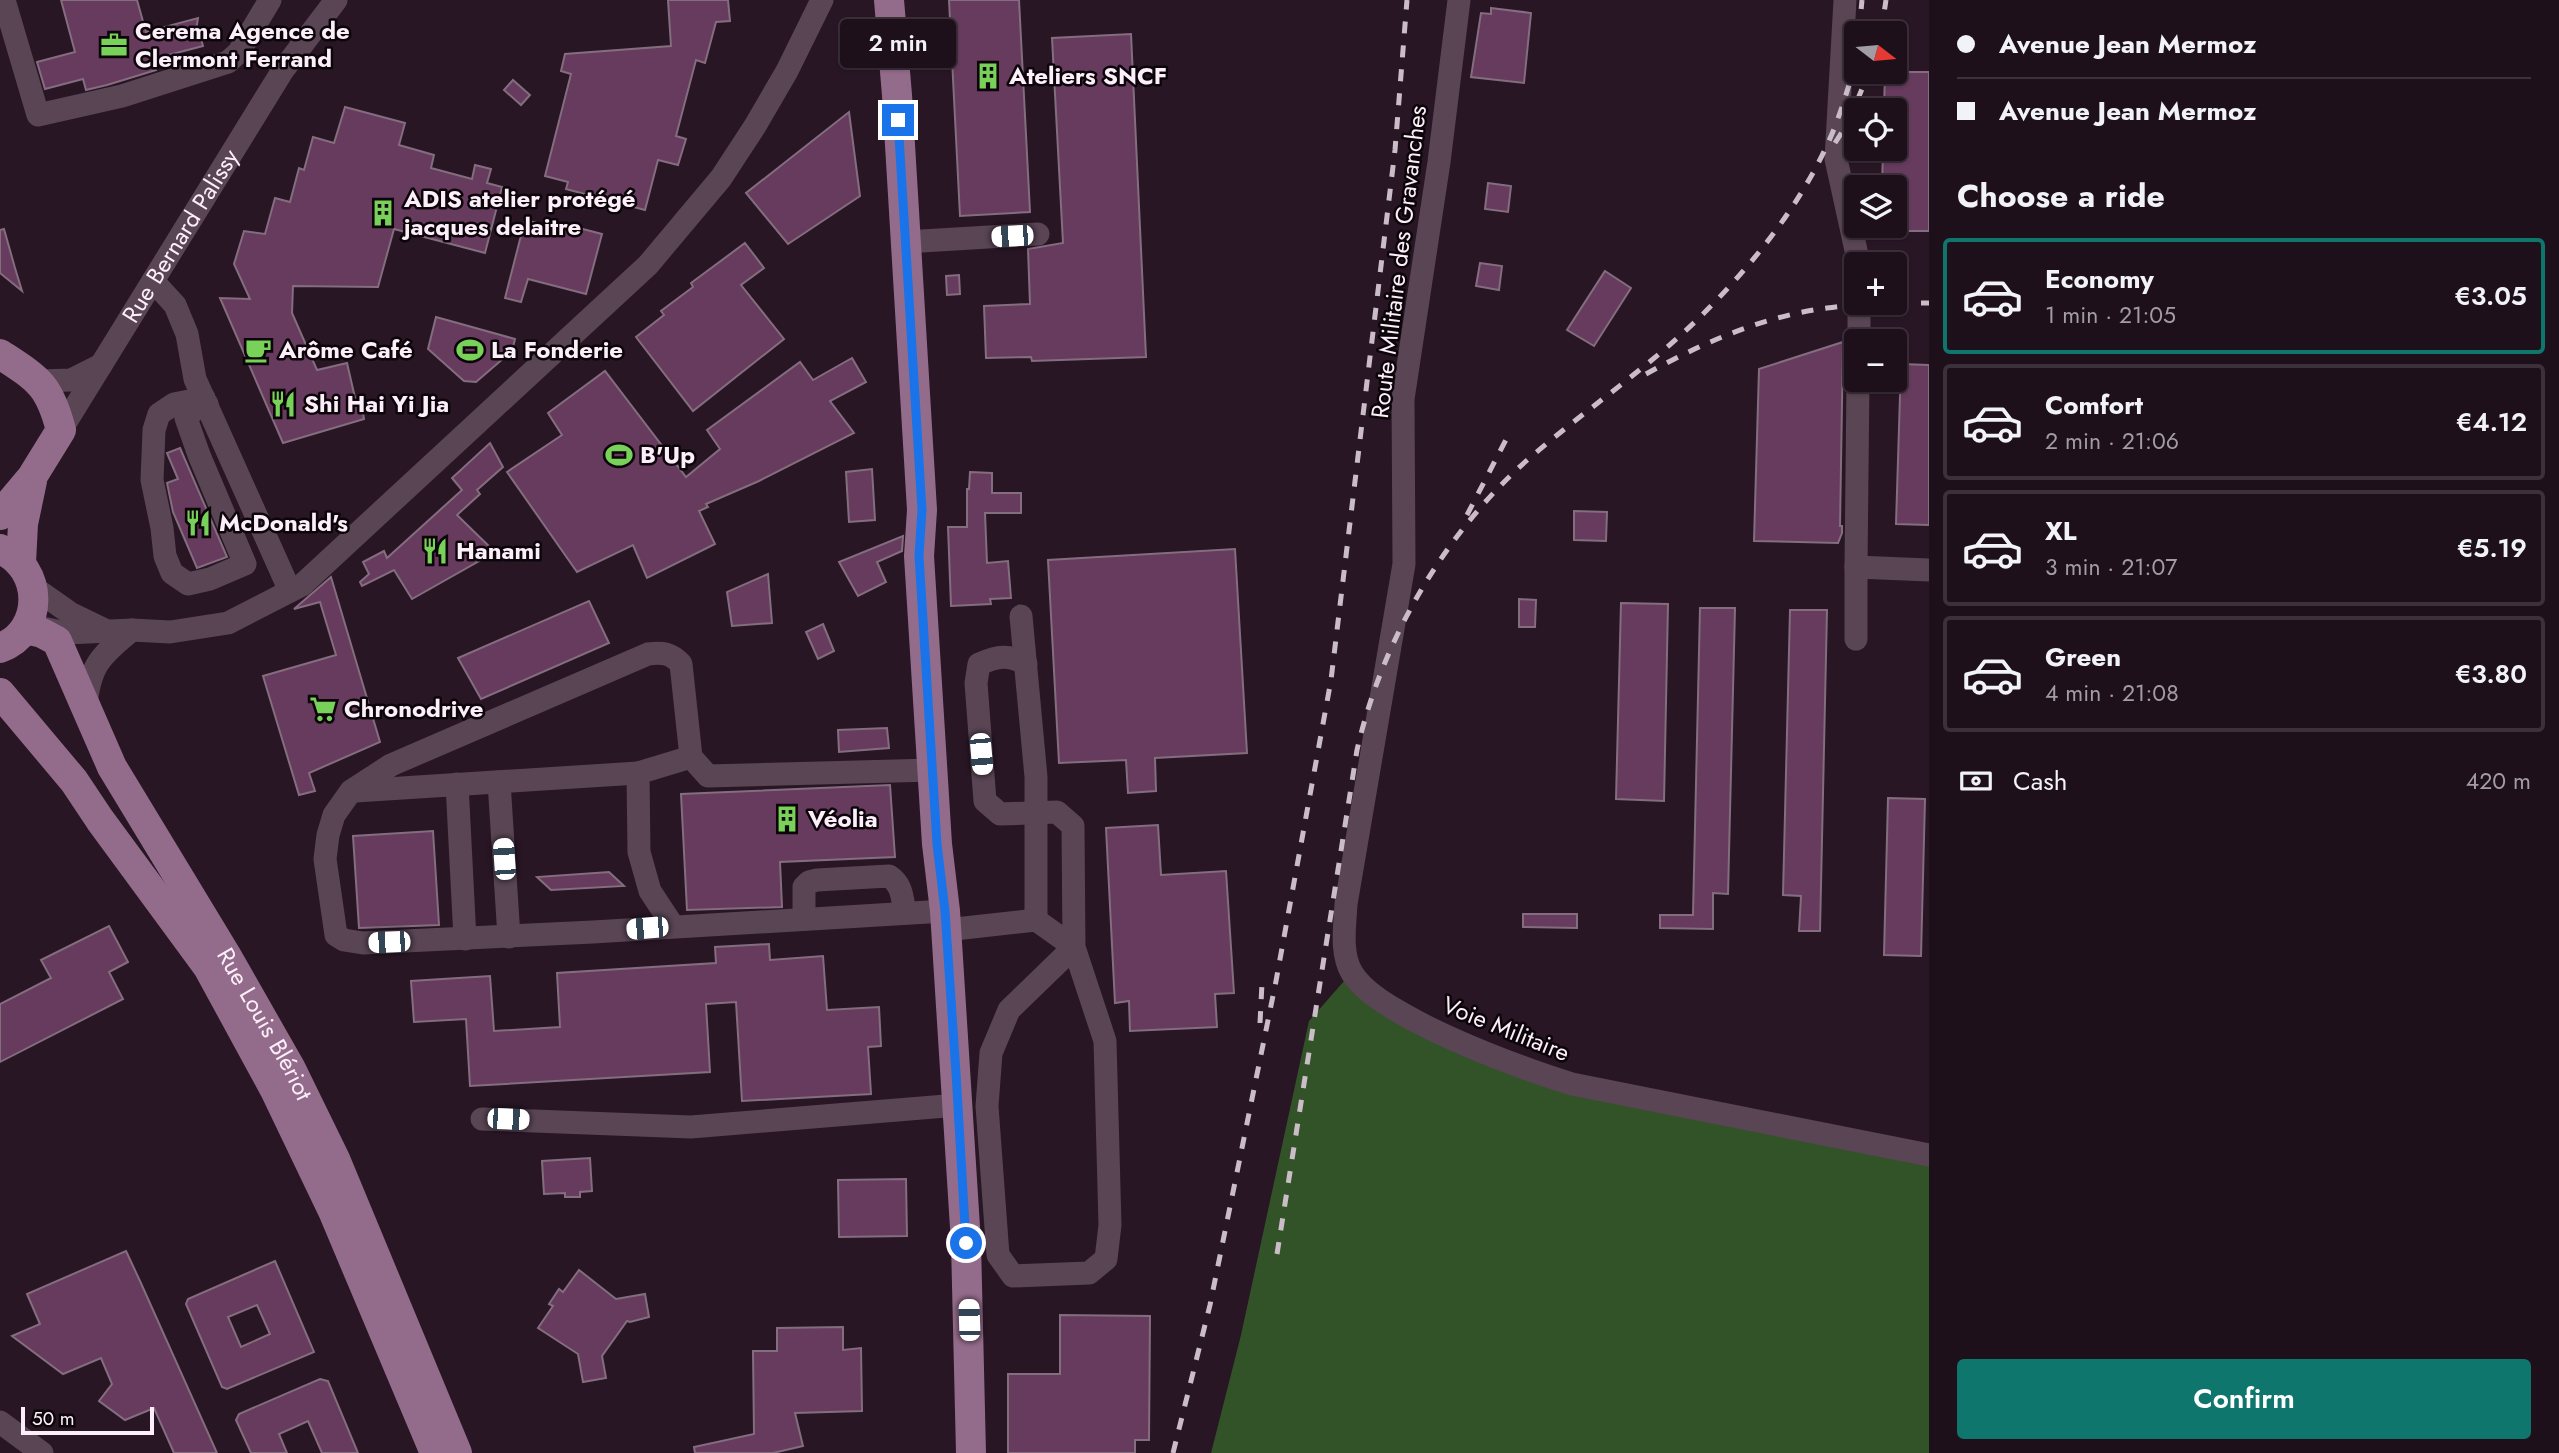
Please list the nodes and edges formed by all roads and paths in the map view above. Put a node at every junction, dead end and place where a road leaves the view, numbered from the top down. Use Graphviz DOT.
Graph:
graph roads {
  1 [pos="4,0"];
  2 [pos="270,0"];
  3 [pos="336,0"];
  4 [pos="822,0"];
  5 [pos="889,0"];
  6 [pos="1459,0"];
  7 [pos="1845,0"];
  8 [pos="1038,234"];
  9 [pos="905,242"];
  10 [pos="1856,252"];
  11 [pos="153,281"];
  12 [pos="0,354"];
  13 [pos="101,365"];
  14 [pos="40,381"];
  15 [pos="1858,392"];
  16 [pos="206,401"];
  17 [pos="61,430"];
  18 [pos="33,477"];
  19 [pos="4,506"];
  20 [pos="18,567"];
  21 [pos="1856,568"];
  22 [pos="1929,570"];
  23 [pos="290,591"];
  24 [pos="1021,616"];
  25 [pos="26,627"];
  26 [pos="132,630"];
  27 [pos="108,631"];
  28 [pos="1856,639"];
  29 [pos="0,648"];
  30 [pos="1026,664"];
  31 [pos="0,693"];
  32 [pos="1382,699"];
  33 [pos="86,707"];
  34 [pos="691,757"];
  35 [pos="933,770"];
  36 [pos="638,774"];
  37 [pos="499,782"];
  38 [pos="457,784"];
  39 [pos="351,791"];
  40 [pos="1037,814"];
  41 [pos="905,913"];
  42 [pos="804,919"];
  43 [pos="1037,920"];
  44 [pos="945,921"];
  45 [pos="673,926"];
  46 [pos="509,937"];
  47 [pos="465,939"];
  48 [pos="1074,947"];
  49 [pos="958,1105"];
  50 [pos="482,1119"];
  51 [pos="1929,1155"];
  52 [pos="0,1422"];
  53 [pos="42,1453"];
  54 [pos="435,1453"];
  55 [pos="457,1453"];
  56 [pos="971,1453"];
  1 -- 2 [label="street"];
  3 -- 11 [label="street, Rue Bernard Palissy"];
  4 -- 23 [label="street"];
  5 -- 9 [label="main road"];
  6 -- 32 [label="street, Route Militaire des Gravanches"];
  7 -- 10 [label="street"];
  8 -- 9 [label="street"];
  9 -- 35 [label="main road"];
  11 -- 13 [label="street, Rue Bernard Palissy"];
  11 -- 16 [label="street"];
  12 -- 14 [label="main road"];
  13 -- 14 [label="street"];
  13 -- 17 [label="street, Rue Bernard Palissy"];
  14 -- 17 [label="main road"];
  15 -- 21 [label="street"];
  16 -- 16 [label="street"];
  16 -- 23 [label="street"];
  17 -- 18 [label="main road, Rue Bernard Palissy"];
  18 -- 19 [label="main road, Rue Bernard Palissy"];
  18 -- 20 [label="main road, Rue Bernard Palissy"];
  20 -- 25 [label="main road, Rue Bernard Palissy"];
  20 -- 27 [label="street"];
  21 -- 22 [label="street"];
  21 -- 28 [label="street"];
  23 -- 26 [label="street"];
  24 -- 30 [label="street"];
  25 -- 27 [label="street"];
  25 -- 29 [label="main road"];
  25 -- 33 [label="main road, Rue Louis Blériot"];
  26 -- 27 [label="street"];
  26 -- 33 [label="street"];
  30 -- 40 [label="street"];
  30 -- 40 [label="street"];
  31 -- 54 [label="main road, Rue Louis Blériot"];
  32 -- 51 [label="street, Voie Militaire"];
  33 -- 55 [label="main road, Rue Louis Blériot"];
  34 -- 35 [label="street"];
  34 -- 36 [label="street"];
  34 -- 39 [label="street"];
  35 -- 44 [label="main road"];
  36 -- 37 [label="street"];
  36 -- 45 [label="street"];
  37 -- 38 [label="street"];
  37 -- 46 [label="street"];
  38 -- 39 [label="street"];
  38 -- 47 [label="street"];
  39 -- 47 [label="street"];
  40 -- 43 [label="street"];
  40 -- 48 [label="street"];
  41 -- 42 [label="street"];
  41 -- 42 [label="street"];
  41 -- 44 [label="street"];
  42 -- 45 [label="street"];
  43 -- 44 [label="street"];
  43 -- 48 [label="street"];
  44 -- 49 [label="main road"];
  45 -- 46 [label="street"];
  46 -- 47 [label="street"];
  48 -- 48 [label="street"];
  49 -- 50 [label="street"];
  49 -- 56 [label="main road"];
  52 -- 53 [label="street"];
}
